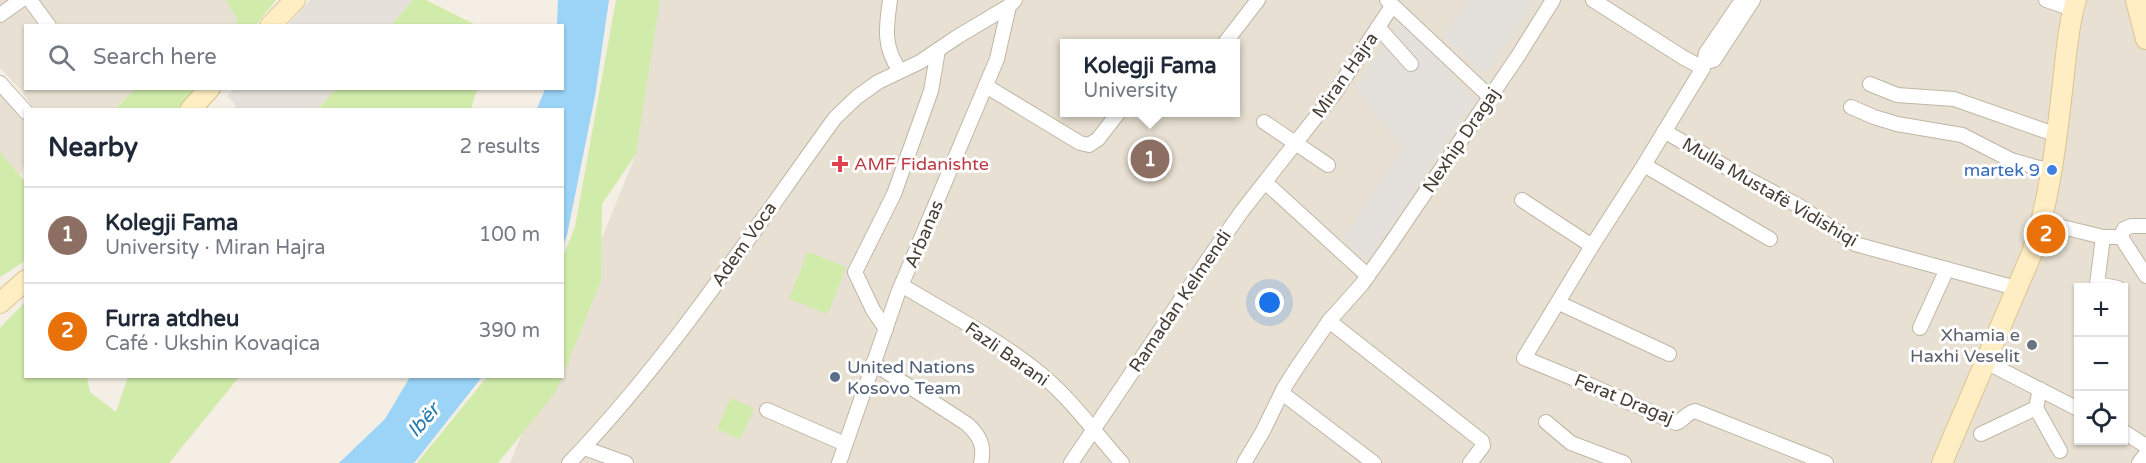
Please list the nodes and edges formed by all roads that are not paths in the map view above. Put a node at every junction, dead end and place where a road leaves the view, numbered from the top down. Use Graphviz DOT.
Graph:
graph roads {
  1 [pos="21,0"];
  2 [pos="30,0"];
  3 [pos="295,0"];
  4 [pos="890,0"];
  5 [pos="1258,0"];
  6 [pos="1593,0"];
  7 [pos="1742,0"];
  8 [pos="1753,0"];
  9 [pos="2046,0"];
  10 [pos="1551,1"];
  11 [pos="2136,2"];
  12 [pos="1012,3"];
  13 [pos="1389,3"];
  14 [pos="2076,3"];
  15 [pos="0,15"];
  16 [pos="48,24"];
  17 [pos="272,24"];
  18 [pos="1378,27"];
  19 [pos="1228,39"];
  20 [pos="2146,39"];
  21 [pos="938,50"];
  22 [pos="1411,64"];
  23 [pos="1704,65"];
  24 [pos="900,71"];
  25 [pos="0,83"];
  26 [pos="1870,84"];
  27 [pos="986,86"];
  28 [pos="208,90"];
  29 [pos="1490,98"];
  30 [pos="1851,106"];
  31 [pos="192,108"];
  32 [pos="24,110"];
  33 [pos="1115,117"];
  34 [pos="1264,122"];
  35 [pos="1664,131"];
  36 [pos="2057,135"];
  37 [pos="1297,144"];
  38 [pos="1328,165"];
  39 [pos="1644,165"];
  40 [pos="2052,170"];
  41 [pos="1266,183"];
  42 [pos="1522,200"];
  43 [pos="2042,222"];
  44 [pos="2146,226"];
  45 [pos="2103,237"];
  46 [pos="2121,237"];
  47 [pos="1770,239"];
  48 [pos="1592,246"];
  49 [pos="1947,269"];
  50 [pos="1368,276"];
  51 [pos="2146,276"];
  52 [pos="24,282"];
  53 [pos="2097,283"];
  54 [pos="903,286"];
  55 [pos="2016,288"];
  56 [pos="0,303"];
  57 [pos="1559,303"];
  58 [pos="1329,321"];
  59 [pos="1920,328"];
  60 [pos="886,329"];
  61 [pos="1669,354"];
  62 [pos="1984,361"];
  63 [pos="873,363"];
  64 [pos="2040,389"];
  65 [pos="1282,393"];
  66 [pos="2074,406"];
  67 [pos="2036,408"];
  68 [pos="767,410"];
  69 [pos="1546,422"];
  70 [pos="1094,428"];
  71 [pos="1981,434"];
  72 [pos="2128,435"];
  73 [pos="845,444"];
  74 [pos="2146,446"];
  75 [pos="584,448"];
  76 [pos="2060,451"];
  77 [pos="2146,454"];
  78 [pos="1248,461"];
  79 [pos="1946,461"];
  80 [pos="569,463"];
  81 [pos="626,463"];
  82 [pos="839,463"];
  83 [pos="981,463"];
  84 [pos="1071,463"];
  85 [pos="1122,463"];
  86 [pos="1374,463"];
  87 [pos="1470,463"];
  88 [pos="1624,463"];
  89 [pos="1826,463"];
  90 [pos="2139,463"];
  1 -- 15 [label="street"];
  2 -- 16 [label="street"];
  3 -- 17 [label="street"];
  4 -- 24 [label="street"];
  5 -- 19 [label="street"];
  6 -- 23 [label="street"];
  7 -- 23 [label="street"];
  8 -- 23 [label="street"];
  9 -- 14 [label="street"];
  10 -- 29 [label="street, Nexhip Dragaj"];
  11 -- 20 [label="street"];
  12 -- 21 [label="street, Adem Voca"];
  12 -- 27 [label="street, Arbanas"];
  13 -- 18 [label="street, Miran Hajra"];
  13 -- 29 [label="street, Miran Hajra"];
  14 -- 36 [label="street"];
  18 -- 22 [label="street"];
  18 -- 37 [label="street, Miran Hajra"];
  21 -- 24 [label="street, Adem Voca"];
  21 -- 60 [label="street"];
  23 -- 35 [label="street, Ferat Dragaj"];
  24 -- 75 [label="street, Adem Voca"];
  25 -- 32 [label="street"];
  26 -- 36 [label="street"];
  27 -- 33 [label="street"];
  27 -- 54 [label="street, Arbanas"];
  28 -- 31 [label="street"];
  29 -- 50 [label="street, Nexhip Dragaj"];
  30 -- 40 [label="street"];
  34 -- 37 [label="street"];
  35 -- 39 [label="street, Ferat Dragaj"];
  35 -- 49 [label="street, Mulla Mustafë Vidishiqi"];
  36 -- 40 [label="street"];
  37 -- 38 [label="street"];
  37 -- 41 [label="street, Ramadan Kelmendi"];
  39 -- 47 [label="street"];
  39 -- 48 [label="street, Ferat Dragaj"];
  40 -- 43 [label="street"];
  41 -- 50 [label="street"];
  41 -- 70 [label="street, Ramadan Kelmendi"];
  42 -- 48 [label="street"];
  43 -- 45 [label="street"];
  43 -- 55 [label="street"];
  44 -- 46 [label="street"];
  45 -- 46 [label="street"];
  45 -- 53 [label="street"];
  46 -- 51 [label="street"];
  48 -- 57 [label="street, Ferat Dragaj"];
  49 -- 55 [label="street, Mulla Mustafë Vidishiqi"];
  49 -- 59 [label="street"];
  50 -- 58 [label="street, Nexhip Dragaj"];
  52 -- 56 [label="street"];
  54 -- 60 [label="street, Arbanas"];
  54 -- 70 [label="street, Fazli Barani"];
  55 -- 62 [label="street"];
  57 -- 61 [label="street"];
  57 -- 89 [label="street, Ferat Dragaj"];
  58 -- 65 [label="street, Nexhip Dragaj"];
  58 -- 87 [label="street"];
  60 -- 63 [label="street, Arbanas"];
  62 -- 64 [label="street"];
  62 -- 79 [label="street"];
  63 -- 73 [label="street, Arbanas"];
  63 -- 83 [label="street"];
  64 -- 66 [label="street"];
  64 -- 67 [label="street"];
  65 -- 78 [label="street, Nexhip Dragaj"];
  65 -- 86 [label="street"];
  67 -- 71 [label="street"];
  67 -- 76 [label="street"];
  68 -- 73 [label="street"];
  69 -- 88 [label="street"];
  70 -- 84 [label="street, Ramadan Kelmendi"];
  70 -- 85 [label="street, Fazli Barani"];
  72 -- 74 [label="street"];
  73 -- 82 [label="street, Arbanas"];
  75 -- 80 [label="street, Adem Voca"];
  75 -- 81 [label="street"];
  77 -- 90 [label="street"];
}
